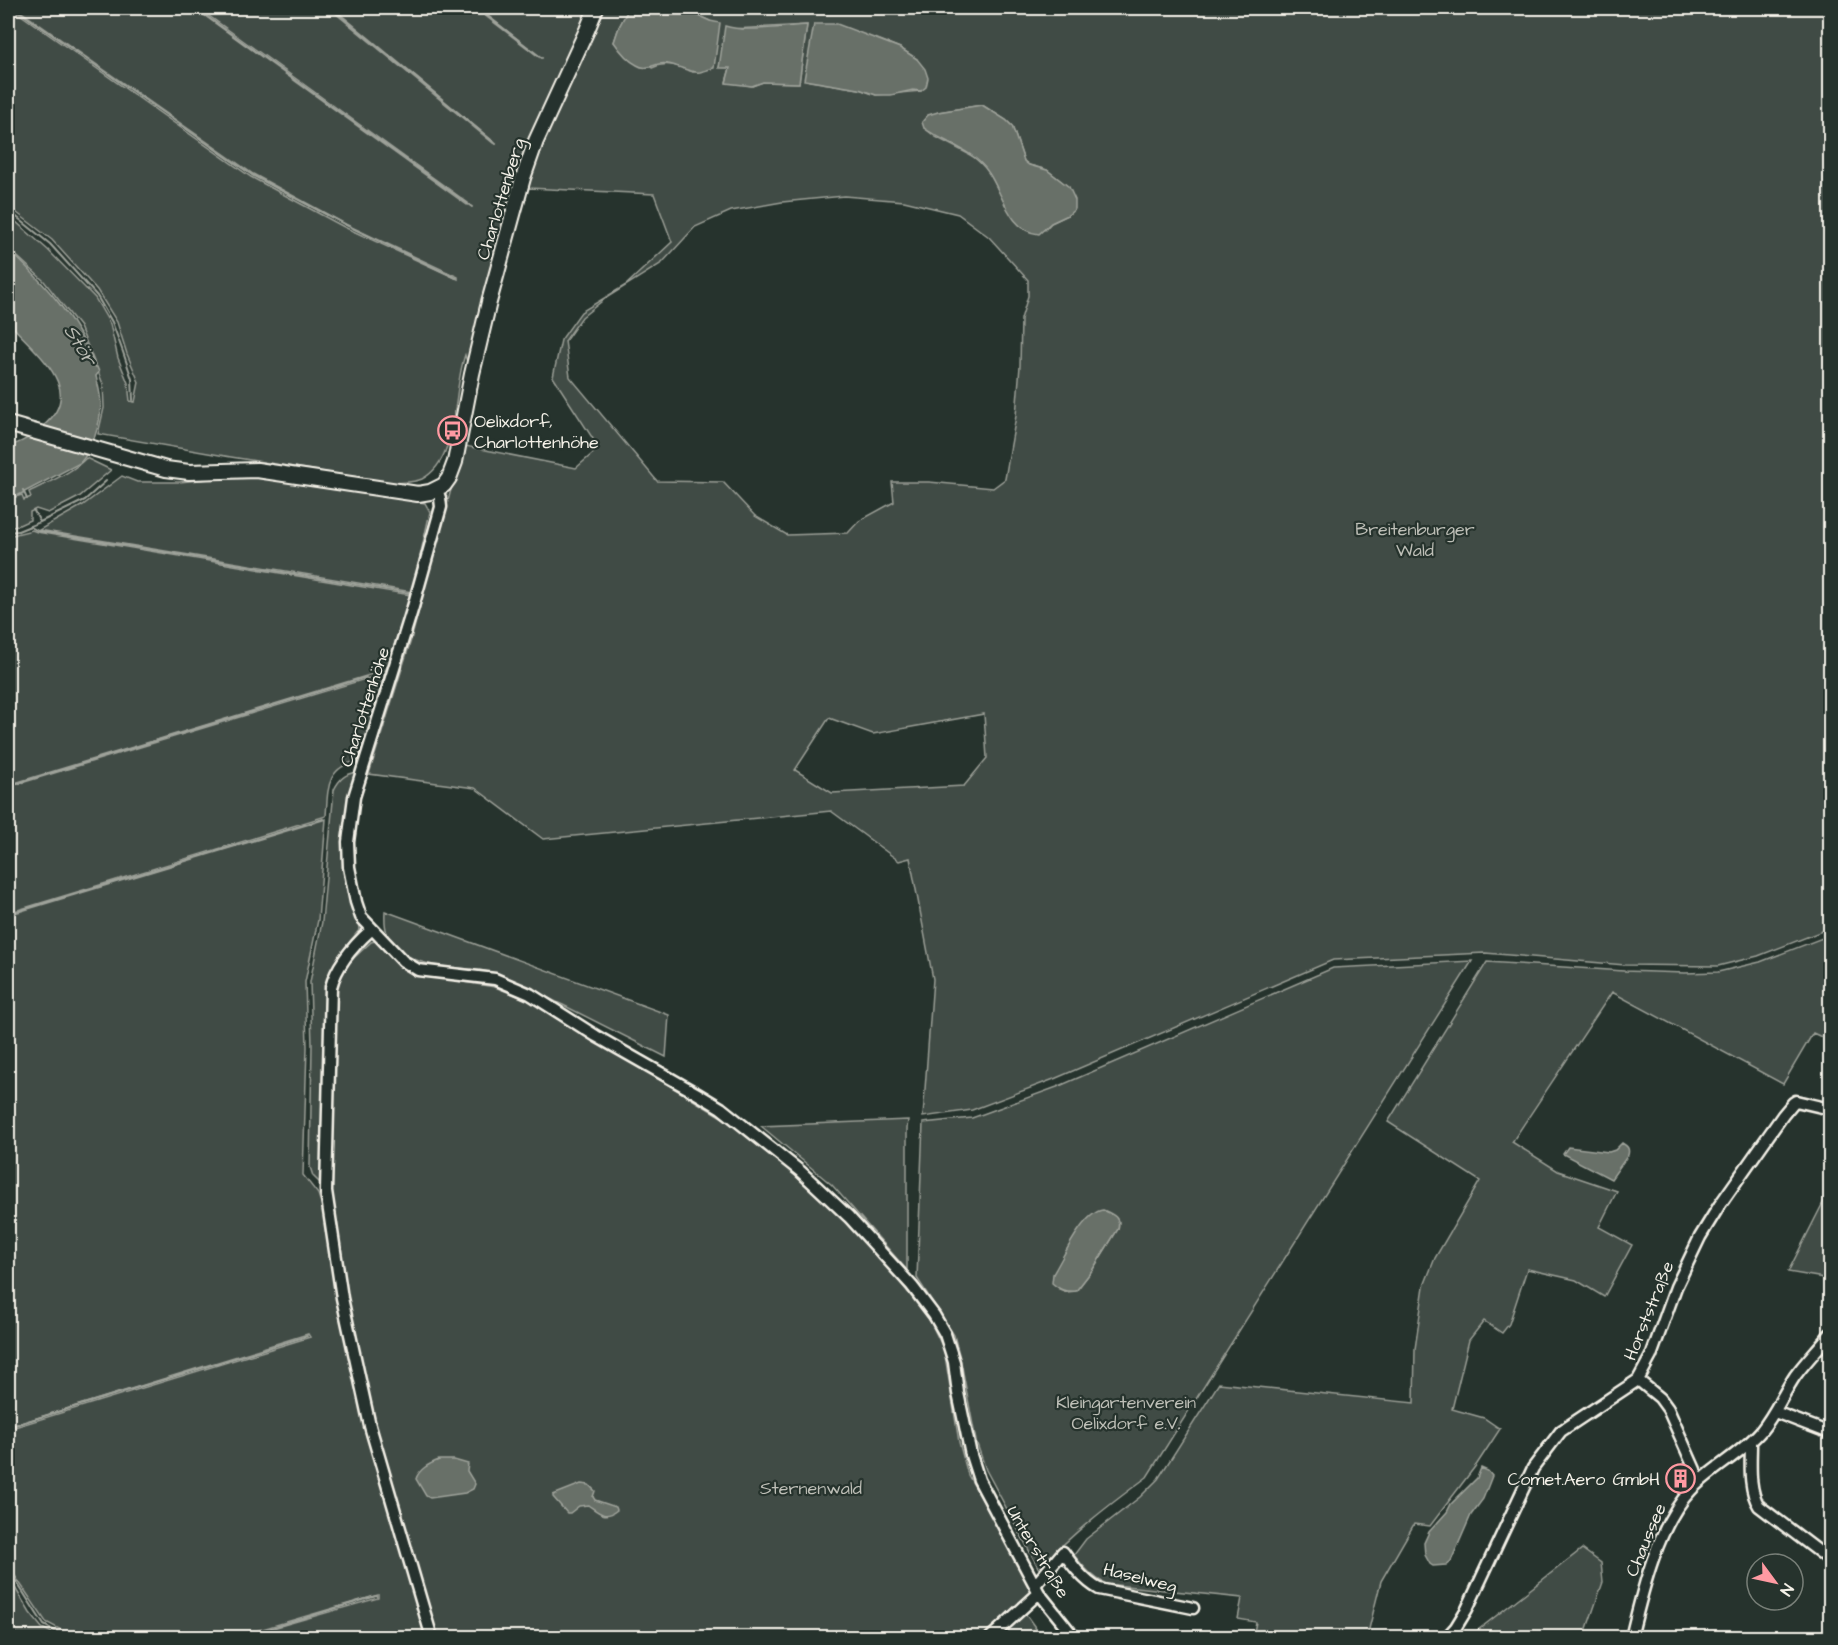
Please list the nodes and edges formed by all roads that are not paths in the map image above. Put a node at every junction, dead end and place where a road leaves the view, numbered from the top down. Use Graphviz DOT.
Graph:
graph roads {
  1 [pos="596,8"];
  2 [pos="12,425"];
  3 [pos="437,489"];
  4 [pos="373,932"];
  5 [pos="1830,1109"];
  6 [pos="1830,1334"];
  7 [pos="1638,1380"];
  8 [pos="1775,1412"];
  9 [pos="1830,1433"];
  10 [pos="1751,1443"];
  11 [pos="979,1480"];
  12 [pos="1700,1481"];
  13 [pos="1830,1560"];
  14 [pos="1037,1589"];
  15 [pos="1193,1608"];
  16 [pos="432,1638"];
  17 [pos="990,1638"];
  18 [pos="1075,1638"];
  19 [pos="1446,1638"];
  20 [pos="1631,1638"];
  1 -- 3 [label="main road, Charlottenberg"];
  2 -- 3 [label="main road"];
  3 -- 4 [label="street, Charlottenhöhe"];
  4 -- 11 [label="street, Charlottenhöhe"];
  4 -- 16 [label="street"];
  5 -- 7 [label="street, Horststraße"];
  6 -- 8 [label="street, Chaussee"];
  7 -- 12 [label="street"];
  7 -- 19 [label="street, Horststraße"];
  8 -- 9 [label="street"];
  8 -- 10 [label="street, Chaussee"];
  10 -- 12 [label="street, Chaussee"];
  10 -- 13 [label="street"];
  11 -- 14 [label="street, Unterstraße"];
  12 -- 20 [label="street, Chaussee"];
  14 -- 15 [label="street, Haselweg"];
  14 -- 17 [label="street"];
  14 -- 18 [label="street, Unterstraße"];
}
